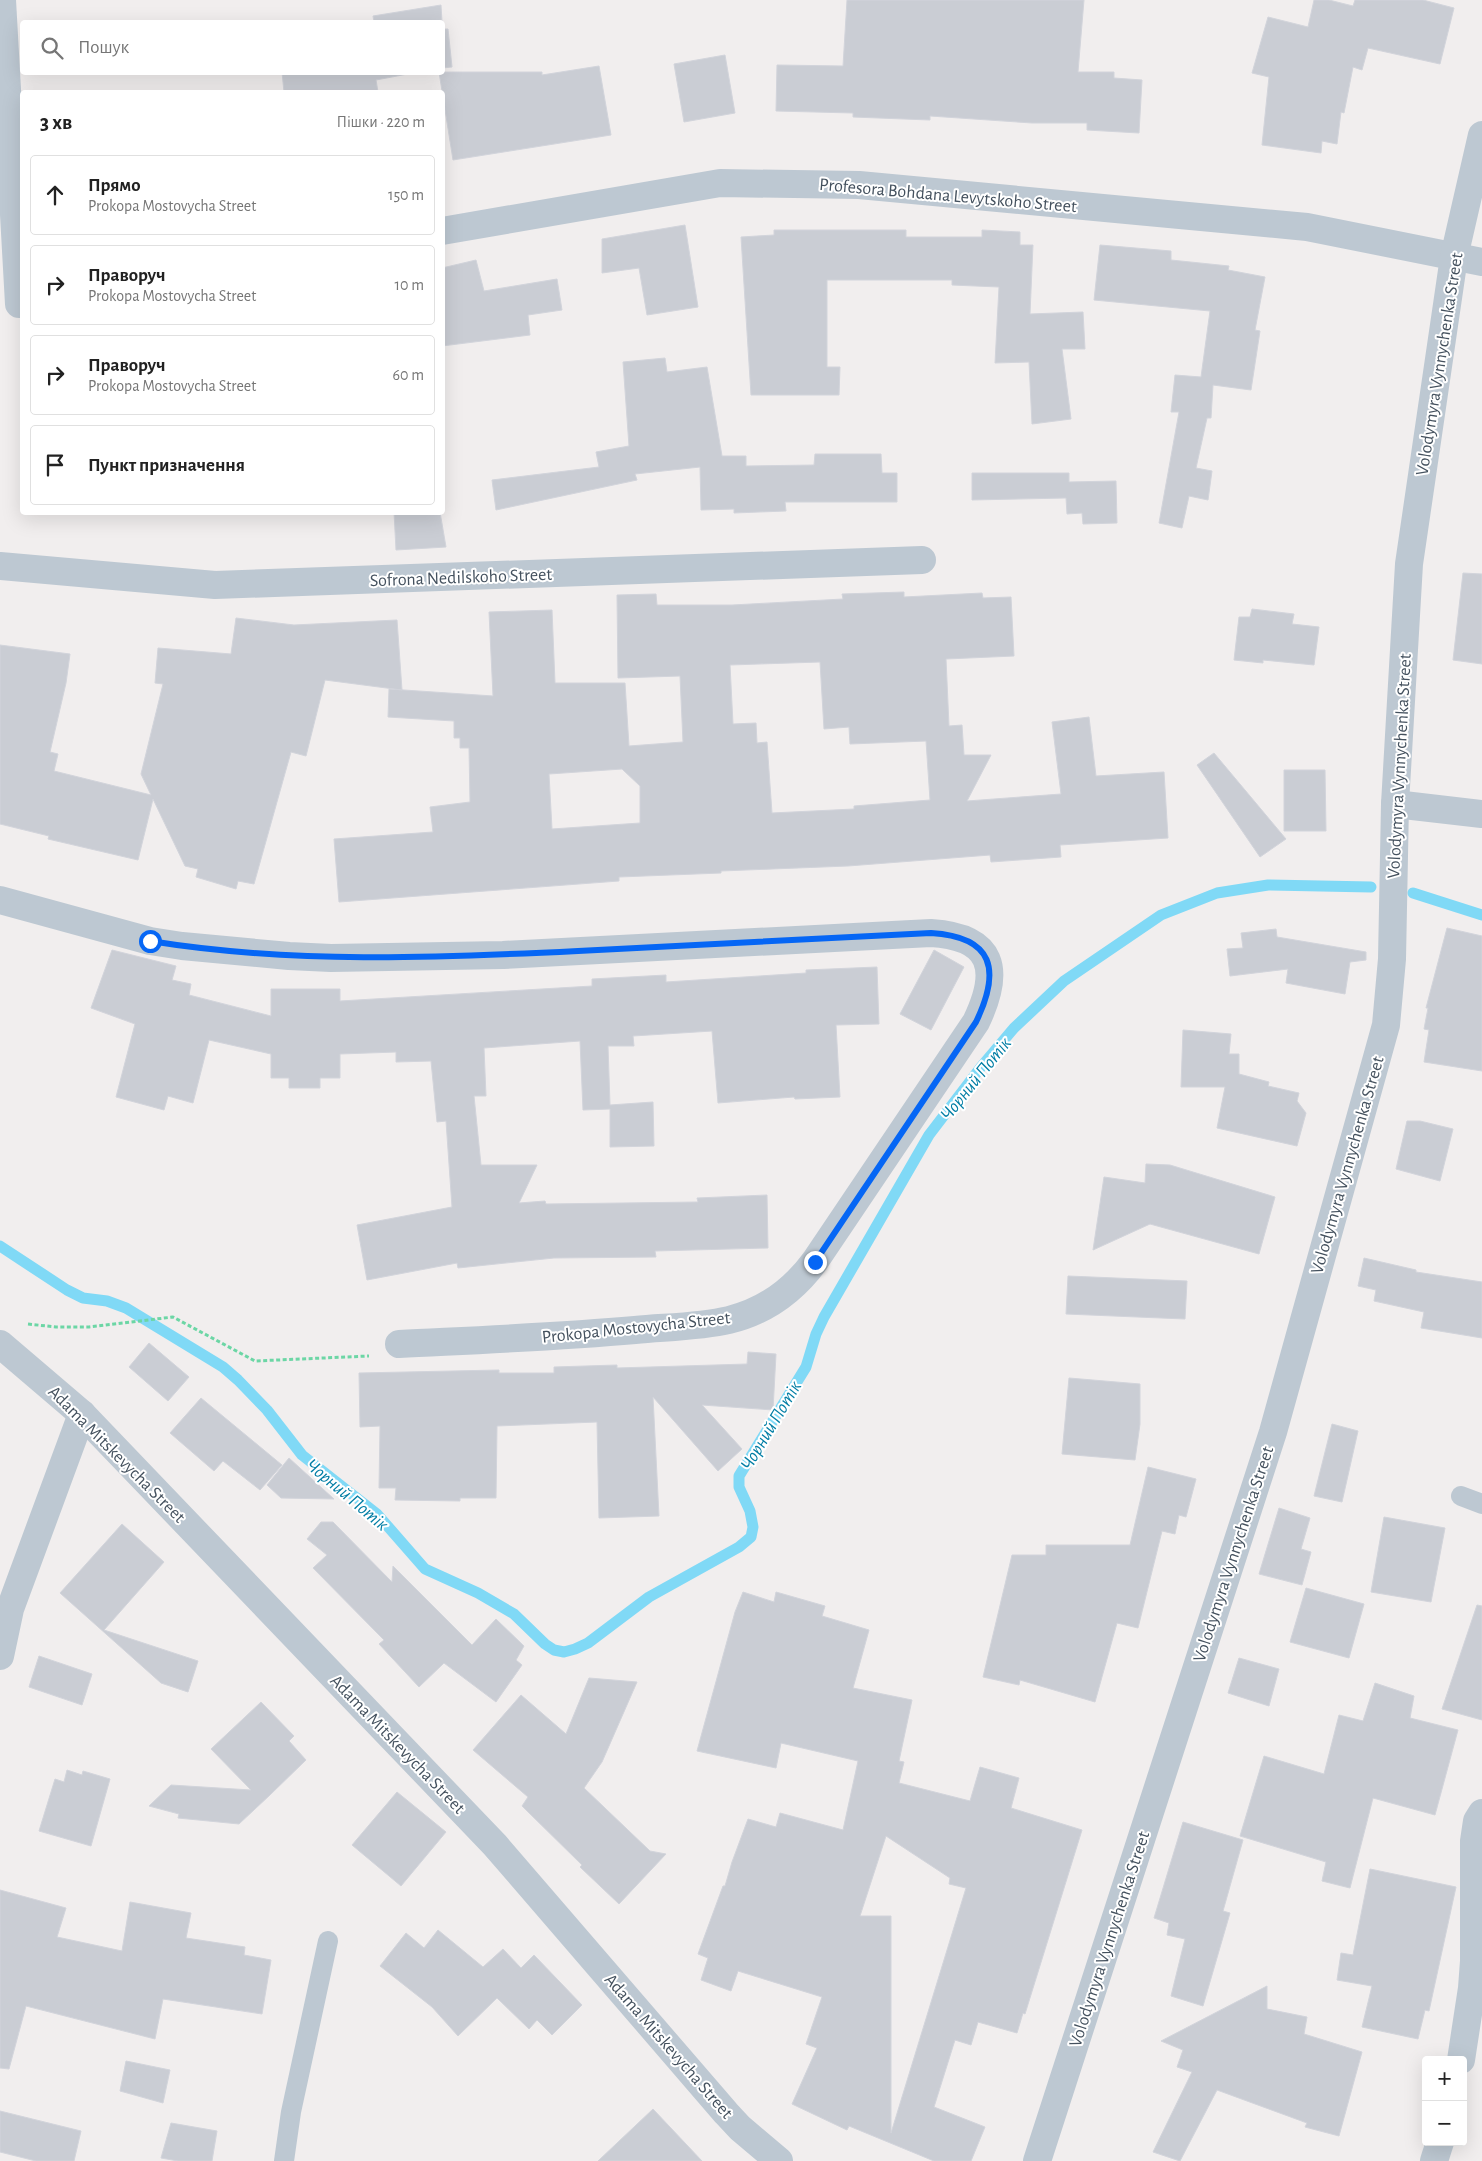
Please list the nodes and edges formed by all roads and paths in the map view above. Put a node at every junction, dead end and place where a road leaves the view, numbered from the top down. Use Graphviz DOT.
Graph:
graph roads {
  1 [pos="2,0"];
  2 [pos="1482,135"];
  3 [pos="445,230"];
  4 [pos="1454,257"];
  5 [pos="1482,262"];
  6 [pos="14,305"];
  7 [pos="922,560"];
  8 [pos="0,566"];
  9 [pos="1395,804"];
  10 [pos="1482,814"];
  11 [pos="0,900"];
  12 [pos="19,1322"];
  13 [pos="0,1344"];
  14 [pos="399,1344"];
  15 [pos="82,1414"];
  16 [pos="1461,1496"];
  17 [pos="1482,1504"];
  18 [pos="0,1656"];
  19 [pos="1482,1813"];
  20 [pos="328,1941"];
  21 [pos="1462,2056"];
  22 [pos="1439,2146"];
  23 [pos="284,2161"];
  24 [pos="779,2161"];
  25 [pos="1037,2161"];
  26 [pos="1434,2161"];
  1 -- 6 [label="street"];
  2 -- 4 [label="street, Volodymyra Vynnychenka Street"];
  3 -- 4 [label="street, Profesora Bohdana Levytskoho Street"];
  4 -- 5 [label="street, Profesora Bohdana Levytskoho Street"];
  4 -- 9 [label="street, Volodymyra Vynnychenka Street"];
  7 -- 8 [label="street, Sofrona Nedilskoho Street"];
  9 -- 10 [label="street"];
  9 -- 25 [label="street, Volodymyra Vynnychenka Street"];
  11 -- 14 [label="street, Prokopa Mostovycha Street"];
  12 -- 14 [label="path"];
  13 -- 15 [label="street, Adama Mitskevycha Street"];
  15 -- 18 [label="street"];
  15 -- 24 [label="street, Adama Mitskevycha Street"];
  16 -- 17 [label="lane"];
  19 -- 21 [label="street"];
  20 -- 23 [label="lane"];
  22 -- 26 [label="street"];
}
